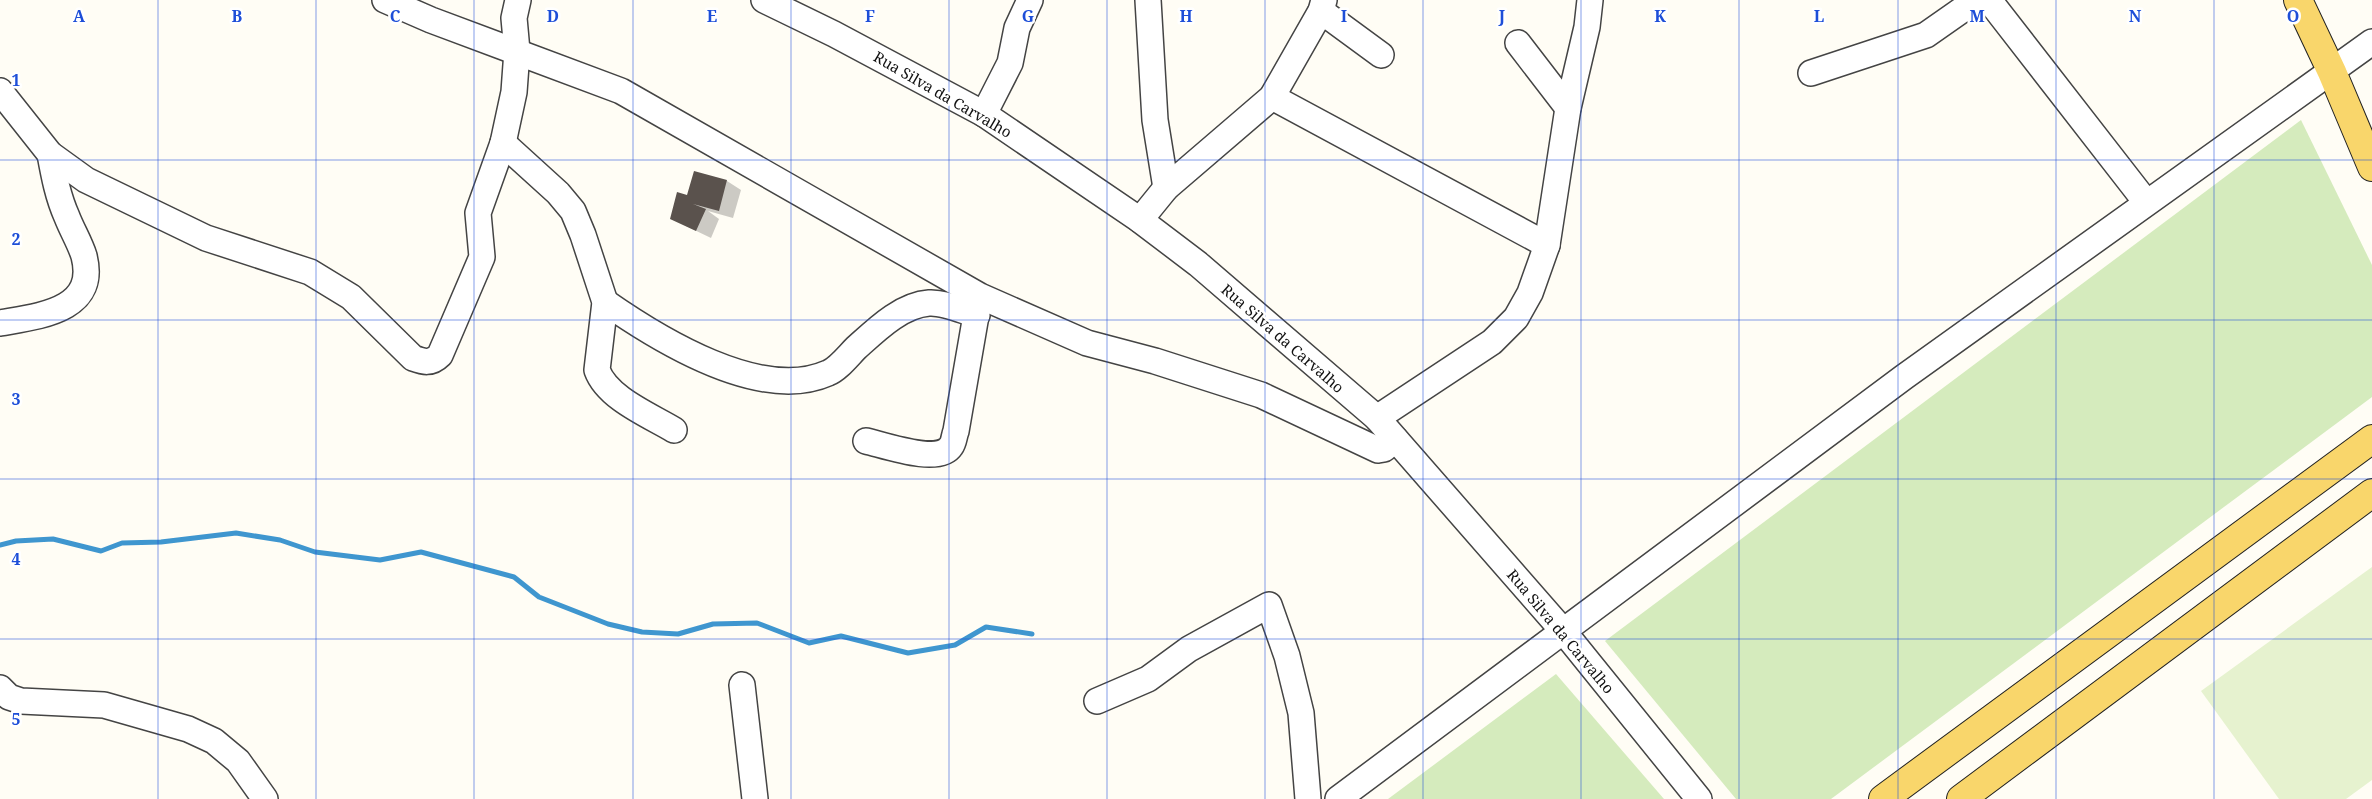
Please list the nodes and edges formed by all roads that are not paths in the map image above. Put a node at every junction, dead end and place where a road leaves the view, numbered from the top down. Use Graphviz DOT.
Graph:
graph roads {
  1 [pos="385,0"];
  2 [pos="518,0"];
  3 [pos="764,0"];
  4 [pos="1030,0"];
  5 [pos="1148,0"];
  6 [pos="1590,0"];
  7 [pos="1976,0"];
  8 [pos="1989,0"];
  9 [pos="2298,0"];
  10 [pos="1323,5"];
  11 [pos="2372,42"];
  12 [pos="1518,43"];
  13 [pos="517,51"];
  14 [pos="1382,55"];
  15 [pos="2332,72"];
  16 [pos="1812,73"];
  17 [pos="0,91"];
  18 [pos="1272,97"];
  19 [pos="1568,108"];
  20 [pos="984,114"];
  21 [pos="503,143"];
  22 [pos="50,154"];
  23 [pos="2372,167"];
  24 [pos="1166,188"];
  25 [pos="2146,202"];
  26 [pos="1140,220"];
  27 [pos="1547,244"];
  28 [pos="605,302"];
  29 [pos="978,306"];
  30 [pos="0,322"];
  31 [pos="1377,418"];
  32 [pos="674,430"];
  33 [pos="1395,439"];
  34 [pos="2372,439"];
  35 [pos="866,441"];
  36 [pos="2372,493"];
  37 [pos="1564,632"];
  38 [pos="742,685"];
  39 [pos="0,688"];
  40 [pos="1097,701"];
  41 [pos="265,799"];
  42 [pos="754,799"];
  43 [pos="1308,799"];
  44 [pos="1338,799"];
  45 [pos="1699,799"];
  46 [pos="1883,799"];
  47 [pos="1961,799"];
  1 -- 13 [label="street"];
  2 -- 13 [label="street"];
  3 -- 20 [label="street, Rua Silva da Carvalho"];
  4 -- 20 [label="street"];
  5 -- 24 [label="street"];
  6 -- 19 [label="street"];
  7 -- 16 [label="street"];
  8 -- 25 [label="street"];
  9 -- 15 [label="main road"];
  10 -- 14 [label="street"];
  10 -- 18 [label="street"];
  11 -- 15 [label="street"];
  12 -- 19 [label="street"];
  13 -- 21 [label="street"];
  13 -- 29 [label="street"];
  15 -- 23 [label="main road"];
  15 -- 25 [label="street"];
  17 -- 22 [label="street"];
  18 -- 24 [label="street"];
  18 -- 27 [label="street"];
  19 -- 27 [label="street"];
  20 -- 26 [label="street, Rua Silva da Carvalho"];
  21 -- 22 [label="street"];
  21 -- 28 [label="street"];
  22 -- 30 [label="street"];
  24 -- 26 [label="street"];
  25 -- 37 [label="street"];
  26 -- 31 [label="street, Rua Silva da Carvalho"];
  27 -- 31 [label="street"];
  28 -- 29 [label="street"];
  28 -- 32 [label="street"];
  29 -- 33 [label="street"];
  29 -- 35 [label="street"];
  31 -- 33 [label="street, Rua Silva da Carvalho"];
  33 -- 37 [label="street, Rua Silva da Carvalho"];
  34 -- 46 [label="main road"];
  36 -- 47 [label="main road"];
  37 -- 44 [label="street"];
  37 -- 45 [label="street, Rua Silva da Carvalho"];
  38 -- 42 [label="street"];
  39 -- 41 [label="street"];
  40 -- 43 [label="street"];
}
